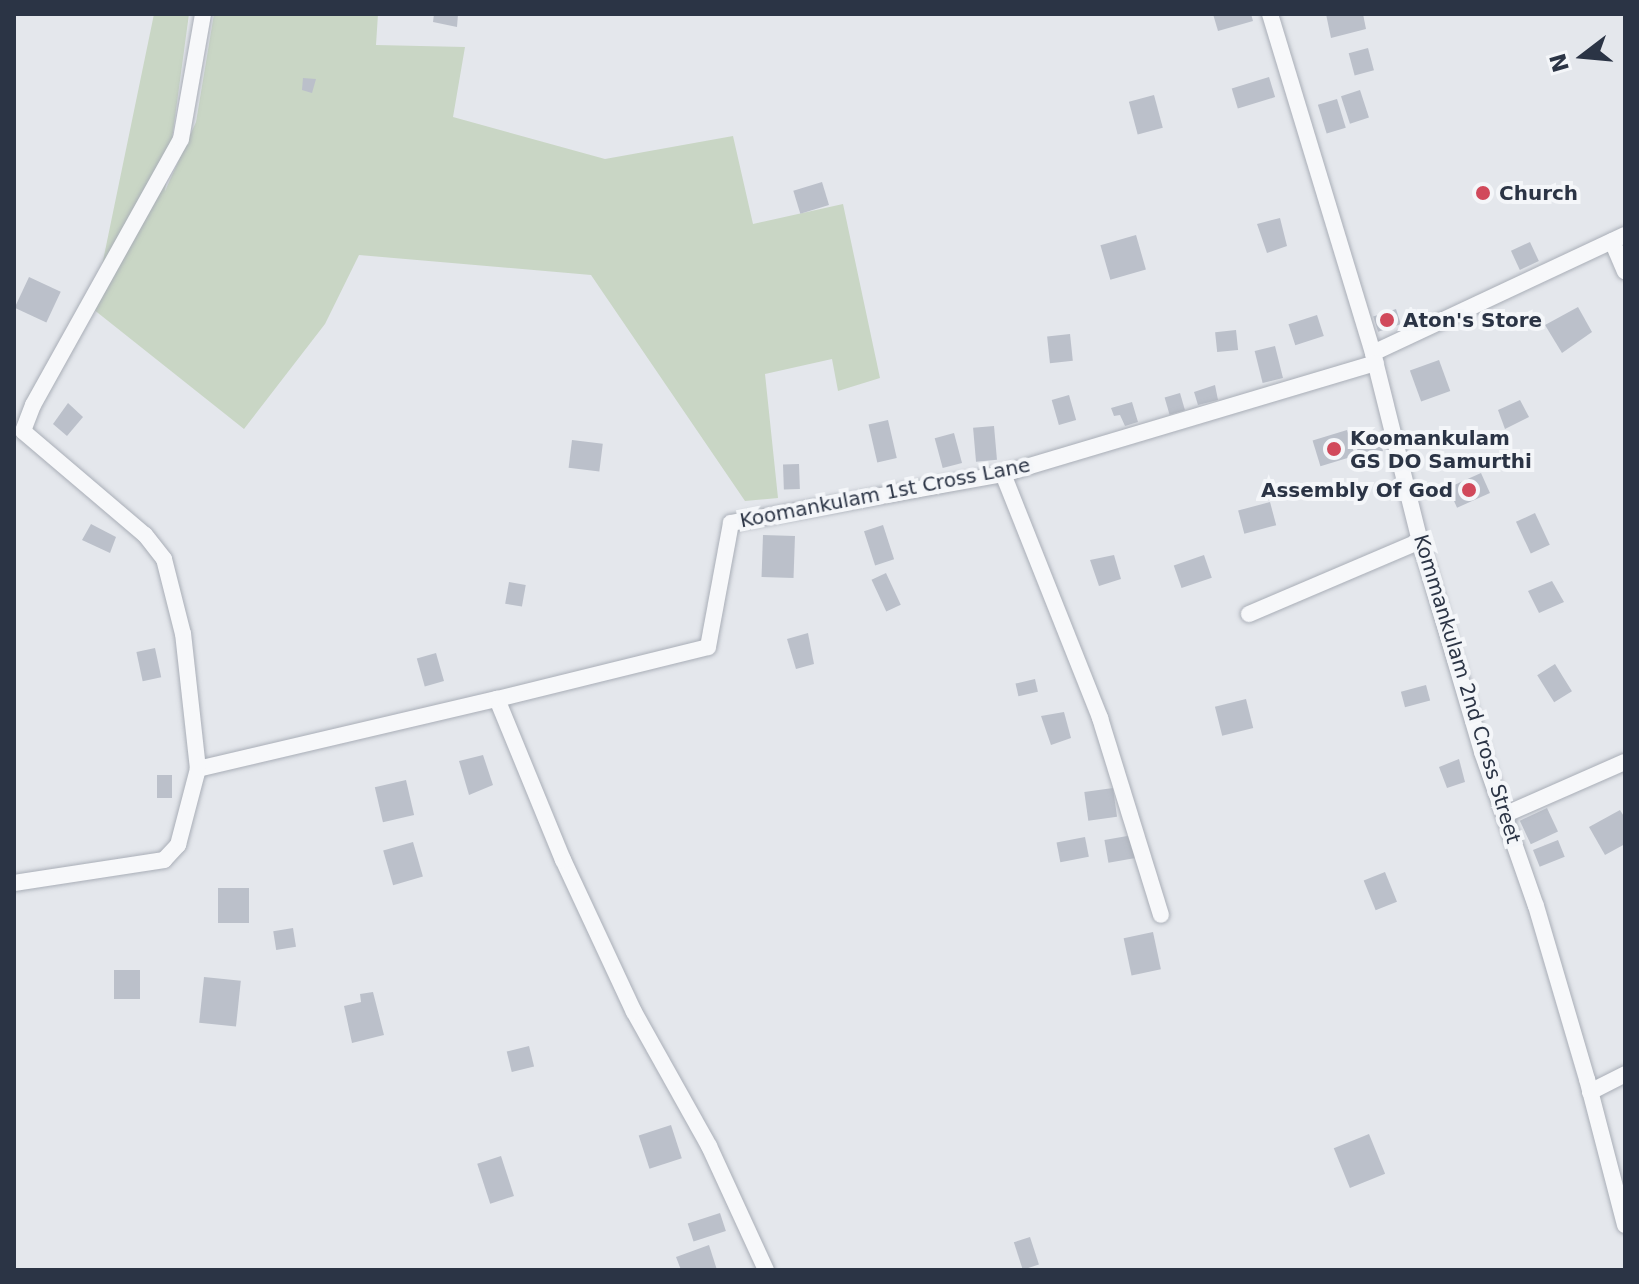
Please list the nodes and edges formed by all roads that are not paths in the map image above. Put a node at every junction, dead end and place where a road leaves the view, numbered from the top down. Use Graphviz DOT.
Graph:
graph roads {
  1 [pos="203,14"];
  2 [pos="1270,14"];
  3 [pos="1619,238"];
  4 [pos="1625,271"];
  5 [pos="1375,358"];
  6 [pos="1003,474"];
  7 [pos="1420,541"];
  8 [pos="1249,614"];
  9 [pos="497,699"];
  10 [pos="1625,762"];
  11 [pos="198,769"];
  12 [pos="1504,815"];
  13 [pos="14,883"];
  14 [pos="1161,915"];
  15 [pos="1625,1074"];
  16 [pos="1590,1092"];
  17 [pos="1625,1225"];
  18 [pos="766,1270"];
  1 -- 11 [label="street"];
  2 -- 5 [label="street, Kommankulam 2nd Cross Street"];
  3 -- 4 [label="street"];
  3 -- 5 [label="street, Koomankulam 1st Cross Lane"];
  5 -- 6 [label="street, Koomankulam 1st Cross Lane"];
  5 -- 7 [label="street, Kommankulam 2nd Cross Street"];
  6 -- 9 [label="street, Koomankulam 1st Cross Lane"];
  6 -- 14 [label="street"];
  7 -- 8 [label="street"];
  7 -- 12 [label="street, Kommankulam 2nd Cross Street"];
  9 -- 11 [label="street"];
  9 -- 18 [label="street"];
  10 -- 12 [label="street"];
  11 -- 13 [label="street"];
  12 -- 16 [label="street, Kommankulam 2nd Cross Street"];
  15 -- 16 [label="street"];
  16 -- 17 [label="street, Kommankulam 2nd Cross Street"];
}
